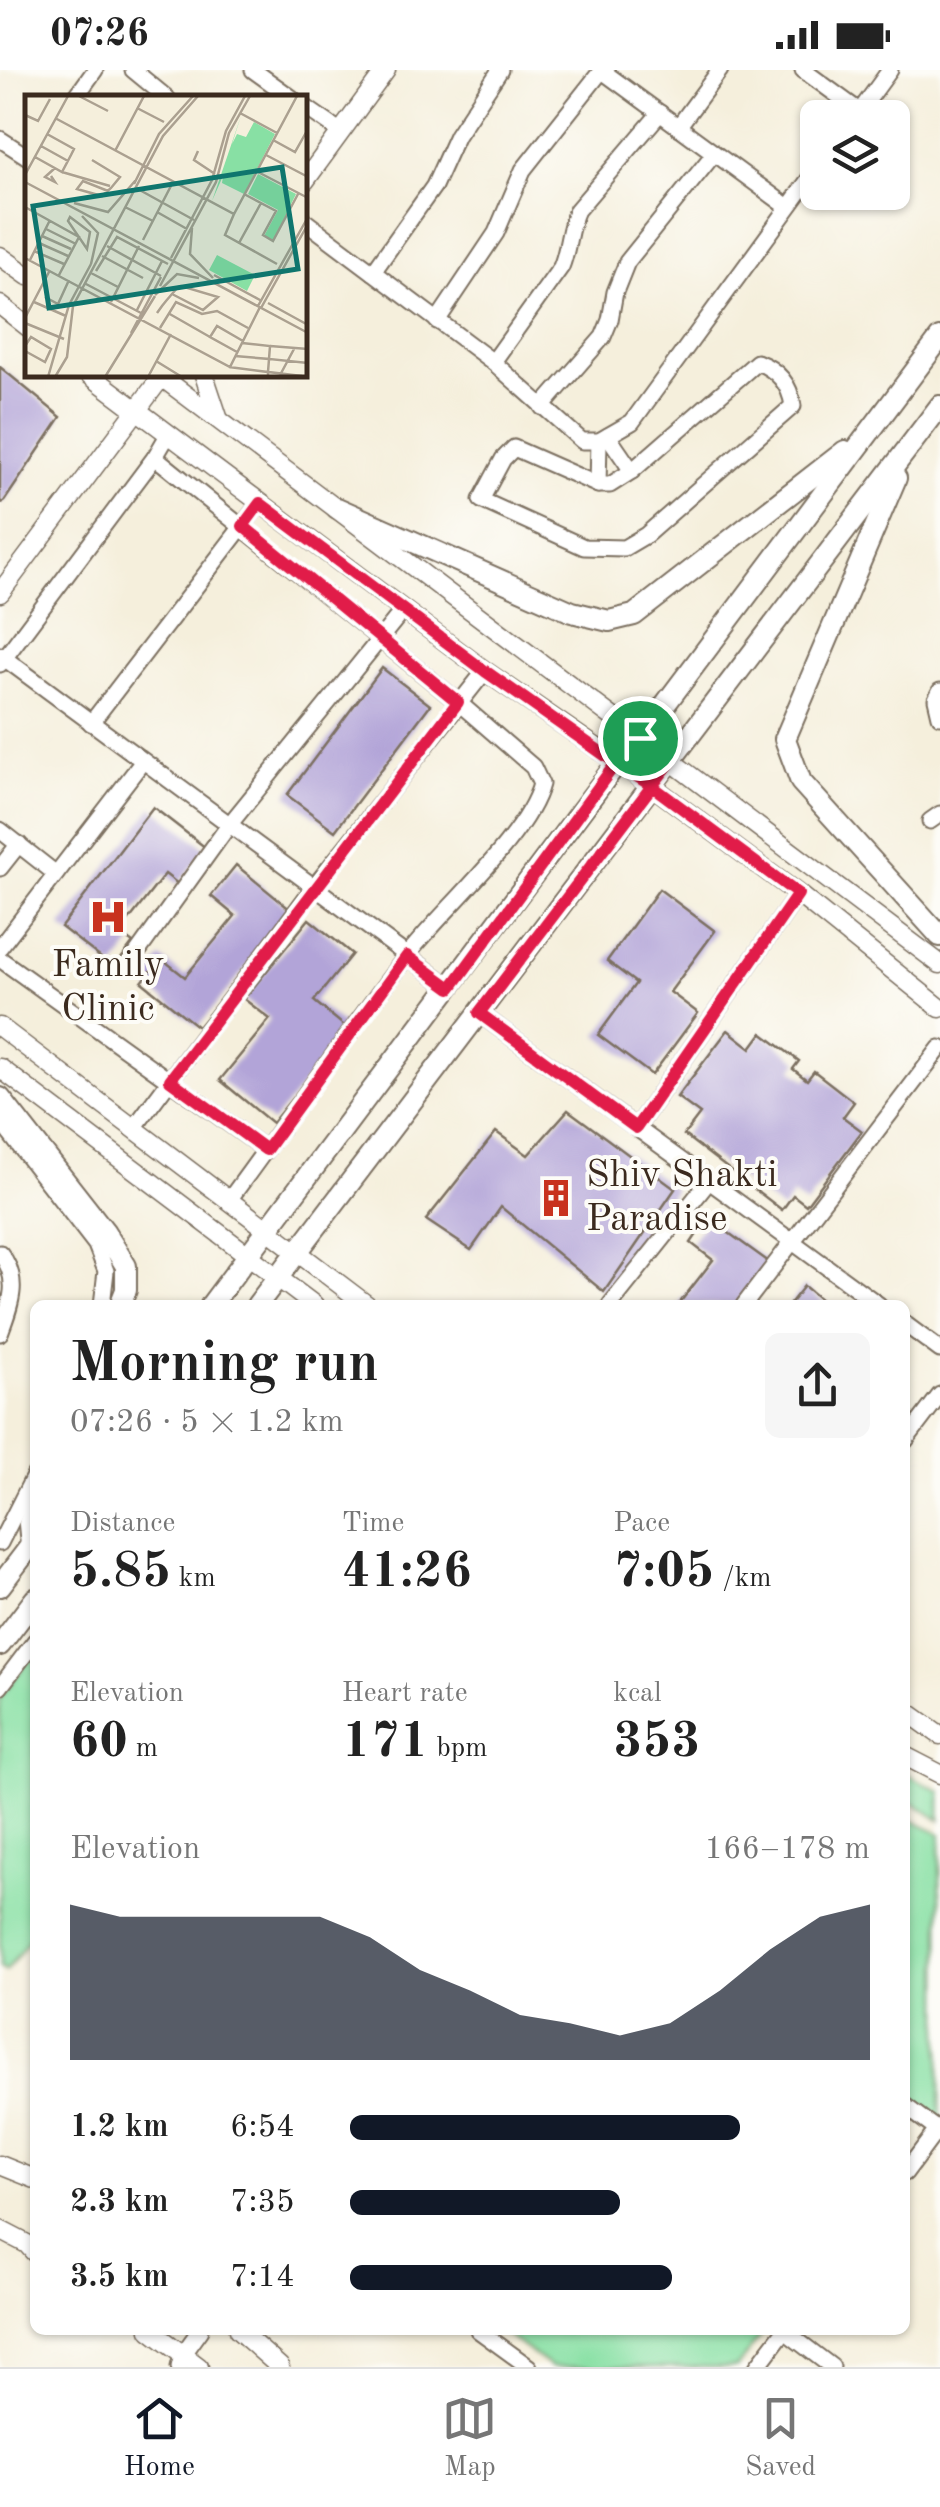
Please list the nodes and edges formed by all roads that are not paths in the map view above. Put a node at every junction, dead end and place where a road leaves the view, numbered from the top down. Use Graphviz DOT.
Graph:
graph roads {
  1 [pos="95,70"];
  2 [pos="133,70"];
  3 [pos="253,70"];
  4 [pos="386,70"];
  5 [pos="500,70"];
  6 [pos="601,70"];
  7 [pos="720,70"];
  8 [pos="803,70"];
  9 [pos="890,70"];
  10 [pos="77,95"];
  11 [pos="164,95"];
  12 [pos="288,95"];
  13 [pos="840,100"];
  14 [pos="868,100"];
  15 [pos="308,109"];
  16 [pos="660,113"];
  17 [pos="678,127"];
  18 [pos="341,132"];
  19 [pos="0,139"];
  20 [pos="25,155"];
  21 [pos="713,155"];
  22 [pos="308,177"];
  23 [pos="800,191"];
  24 [pos="788,207"];
  25 [pos="308,223"];
  26 [pos="0,256"];
  27 [pos="373,272"];
  28 [pos="25,274"];
  29 [pos="0,305"];
  30 [pos="437,321"];
  31 [pos="25,325"];
  32 [pos="940,338"];
  33 [pos="494,362"];
  34 [pos="94,378"];
  35 [pos="159,378"];
  36 [pos="164,378"];
  37 [pos="205,378"];
  38 [pos="940,406"];
  39 [pos="542,407"];
  40 [pos="135,410"];
  41 [pos="220,420"];
  42 [pos="868,434"];
  43 [pos="168,435"];
  44 [pos="603,438"];
  45 [pos="908,448"];
  46 [pos="155,457"];
  47 [pos="632,471"];
  48 [pos="598,485"];
  49 [pos="260,503"];
  50 [pos="337,508"];
  51 [pos="243,526"];
  52 [pos="0,593"];
  53 [pos="404,609"];
  54 [pos="379,637"];
  55 [pos="1,659"];
  56 [pos="485,671"];
  57 [pos="940,691"];
  58 [pos="458,702"];
  59 [pos="940,716"];
  60 [pos="91,723"];
  61 [pos="640,738"];
  62 [pos="143,761"];
  63 [pos="671,761"];
  64 [pos="616,763"];
  65 [pos="652,786"];
  66 [pos="229,825"];
  67 [pos="0,831"];
  68 [pos="18,844"];
  69 [pos="0,868"];
  70 [pos="56,874"];
  71 [pos="314,887"];
  72 [pos="798,894"];
  73 [pos="940,936"];
  74 [pos="0,947"];
  75 [pos="135,956"];
  76 [pos="407,956"];
  77 [pos="0,959"];
  78 [pos="940,964"];
  79 [pos="451,988"];
  80 [pos="940,1008"];
  81 [pos="479,1013"];
  82 [pos="0,1027"];
  83 [pos="940,1048"];
  84 [pos="0,1068"];
  85 [pos="170,1080"];
  86 [pos="0,1098"];
  87 [pos="0,1121"];
  88 [pos="134,1128"];
  89 [pos="636,1128"];
  90 [pos="266,1150"];
  91 [pos="709,1181"];
  92 [pos="230,1200"];
  93 [pos="268,1230"];
  94 [pos="792,1242"];
  95 [pos="297,1252"];
  96 [pos="0,1253"];
  97 [pos="250,1254"];
  98 [pos="278,1276"];
  99 [pos="103,1300"];
  100 [pos="122,1300"];
  101 [pos="216,1300"];
  102 [pos="261,1300"];
  103 [pos="308,1300"];
  104 [pos="360,1300"];
  105 [pos="614,1300"];
  106 [pos="748,1300"];
  107 [pos="871,1300"];
  108 [pos="910,1328"];
  109 [pos="0,1333"];
  110 [pos="940,1350"];
  111 [pos="940,1395"];
  112 [pos="910,1434"];
  113 [pos="30,1484"];
  114 [pos="0,1543"];
  115 [pos="30,1546"];
  116 [pos="0,1586"];
  117 [pos="30,1606"];
  118 [pos="0,1645"];
  119 [pos="30,1648"];
  120 [pos="0,1687"];
  121 [pos="910,1713"];
  122 [pos="940,1734"];
  123 [pos="910,1759"];
  124 [pos="940,1774"];
  125 [pos="910,2110"];
  126 [pos="939,2131"];
  127 [pos="0,2165"];
  128 [pos="910,2167"];
  129 [pos="30,2178"];
  130 [pos="0,2230"];
  131 [pos="30,2243"];
  132 [pos="155,2335"];
  133 [pos="197,2335"];
  134 [pos="244,2335"];
  135 [pos="485,2335"];
  136 [pos="781,2335"];
  137 [pos="791,2335"];
  138 [pos="181,2361"];
  139 [pos="199,2367"];
  140 [pos="280,2367"];
  141 [pos="529,2367"];
  142 [pos="757,2367"];
  143 [pos="832,2367"];
  1 -- 10 [label="street"];
  2 -- 11 [label="street"];
  3 -- 12 [label="street"];
  4 -- 18 [label="street"];
  5 -- 27 [label="street"];
  6 -- 16 [label="street"];
  6 -- 30 [label="street"];
  7 -- 17 [label="street"];
  8 -- 13 [label="street"];
  9 -- 14 [label="street"];
  15 -- 18 [label="street"];
  16 -- 17 [label="street"];
  16 -- 33 [label="street"];
  17 -- 21 [label="street"];
  18 -- 22 [label="street"];
  19 -- 20 [label="street"];
  21 -- 24 [label="street"];
  21 -- 39 [label="street"];
  23 -- 24 [label="street"];
  24 -- 44 [label="street"];
  25 -- 27 [label="street"];
  26 -- 28 [label="street"];
  27 -- 30 [label="street"];
  29 -- 31 [label="street"];
  30 -- 33 [label="street"];
  32 -- 42 [label="main road"];
  33 -- 39 [label="street"];
  34 -- 40 [label="street"];
  35 -- 40 [label="street"];
  36 -- 41 [label="street"];
  37 -- 41 [label="street"];
  38 -- 45 [label="main road"];
  39 -- 44 [label="street"];
  40 -- 43 [label="street"];
  40 -- 52 [label="street"];
  41 -- 50 [label="street"];
  42 -- 50 [label="main road"];
  42 -- 61 [label="main road"];
  43 -- 46 [label="street"];
  43 -- 49 [label="street"];
  44 -- 47 [label="street"];
  44 -- 48 [label="street"];
  45 -- 63 [label="main road"];
  45 -- 73 [label="main road"];
  46 -- 51 [label="street"];
  46 -- 55 [label="street"];
  47 -- 48 [label="street"];
  47 -- 48 [label="street"];
  49 -- 51 [label="street"];
  49 -- 53 [label="street"];
  50 -- 61 [label="street"];
  51 -- 54 [label="street"];
  51 -- 60 [label="street"];
  53 -- 54 [label="street"];
  53 -- 56 [label="street"];
  54 -- 58 [label="street"];
  54 -- 66 [label="street"];
  55 -- 60 [label="street"];
  56 -- 58 [label="street"];
  56 -- 64 [label="street"];
  57 -- 59 [label="street"];
  58 -- 71 [label="street"];
  58 -- 76 [label="street"];
  60 -- 62 [label="street"];
  61 -- 63 [label="street"];
  61 -- 64 [label="main road"];
  62 -- 66 [label="street"];
  62 -- 70 [label="street"];
  63 -- 65 [label="main road"];
  63 -- 78 [label="street"];
  64 -- 65 [label="street"];
  64 -- 79 [label="main road"];
  65 -- 72 [label="street"];
  65 -- 81 [label="main road"];
  66 -- 71 [label="street"];
  66 -- 75 [label="street"];
  67 -- 68 [label="street"];
  68 -- 69 [label="street"];
  68 -- 70 [label="street"];
  70 -- 74 [label="street"];
  71 -- 76 [label="street"];
  71 -- 85 [label="street"];
  72 -- 80 [label="street"];
  72 -- 89 [label="street"];
  76 -- 79 [label="street"];
  76 -- 90 [label="street"];
  77 -- 85 [label="street"];
  79 -- 93 [label="main road"];
  81 -- 89 [label="street"];
  81 -- 95 [label="main road"];
  82 -- 88 [label="street"];
  83 -- 94 [label="street"];
  84 -- 97 [label="street"];
  85 -- 88 [label="street"];
  85 -- 90 [label="street"];
  86 -- 100 [label="main road"];
  87 -- 99 [label="street"];
  88 -- 92 [label="street"];
  89 -- 91 [label="street"];
  90 -- 92 [label="street"];
  91 -- 94 [label="street"];
  91 -- 105 [label="street"];
  92 -- 93 [label="street"];
  93 -- 95 [label="street"];
  93 -- 97 [label="main road"];
  94 -- 106 [label="street"];
  94 -- 107 [label="street"];
  95 -- 98 [label="main road"];
  95 -- 104 [label="street"];
  96 -- 109 [label="street"];
  97 -- 98 [label="street"];
  97 -- 101 [label="main road"];
  98 -- 102 [label="main road"];
  98 -- 103 [label="street"];
  108 -- 110 [label="street"];
  111 -- 112 [label="street"];
  113 -- 114 [label="street"];
  115 -- 116 [label="main road"];
  117 -- 118 [label="main road"];
  119 -- 120 [label="street"];
  121 -- 122 [label="street"];
  123 -- 124 [label="street"];
  125 -- 126 [label="street"];
  126 -- 128 [label="street"];
  127 -- 129 [label="street"];
  130 -- 131 [label="street"];
  132 -- 138 [label="street"];
  133 -- 138 [label="street"];
  134 -- 140 [label="street"];
  135 -- 141 [label="street"];
  136 -- 142 [label="street"];
  137 -- 143 [label="street"];
  138 -- 139 [label="street"];
}
